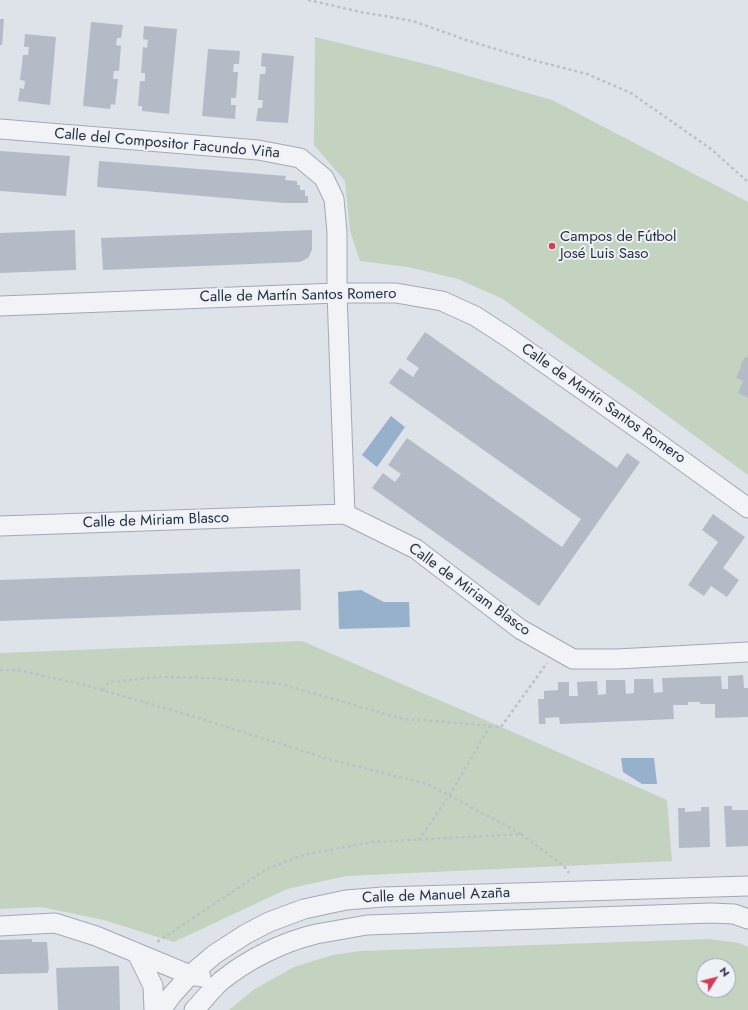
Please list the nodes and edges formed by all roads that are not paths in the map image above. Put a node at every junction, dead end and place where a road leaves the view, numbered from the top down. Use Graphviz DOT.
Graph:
graph roads {
  1 [pos="0,129"];
  2 [pos="337,293"];
  3 [pos="0,306"];
  4 [pos="748,508"];
  5 [pos="345,514"];
  6 [pos="0,526"];
  7 [pos="748,652"];
  8 [pos="748,886"];
  9 [pos="743,916"];
  10 [pos="0,926"];
  11 [pos="141,954"];
  12 [pos="190,975"];
  13 [pos="221,982"];
  14 [pos="154,1010"];
  15 [pos="161,1010"];
  16 [pos="194,1010"];
  1 -- 2 [label="street, Calle del Compositor Facundo Viña"];
  2 -- 3 [label="street, Calle de Martín Santos Romero"];
  2 -- 4 [label="street, Calle de Martín Santos Romero"];
  2 -- 5 [label="street, Calle del Compositor Facundo Viña"];
  5 -- 6 [label="street, Calle de Miriam Blasco"];
  5 -- 7 [label="street, Calle de Miriam Blasco"];
  8 -- 12 [label="street, Calle de Manuel Azaña"];
  9 -- 13 [label="street, Calle de Manuel Azaña"];
  10 -- 11 [label="street"];
  11 -- 12 [label="street"];
  11 -- 14 [label="street"];
  12 -- 13 [label="street"];
  12 -- 15 [label="street, Calle de Manuel Azaña"];
  13 -- 16 [label="street, Calle de Manuel Azaña"];
}
